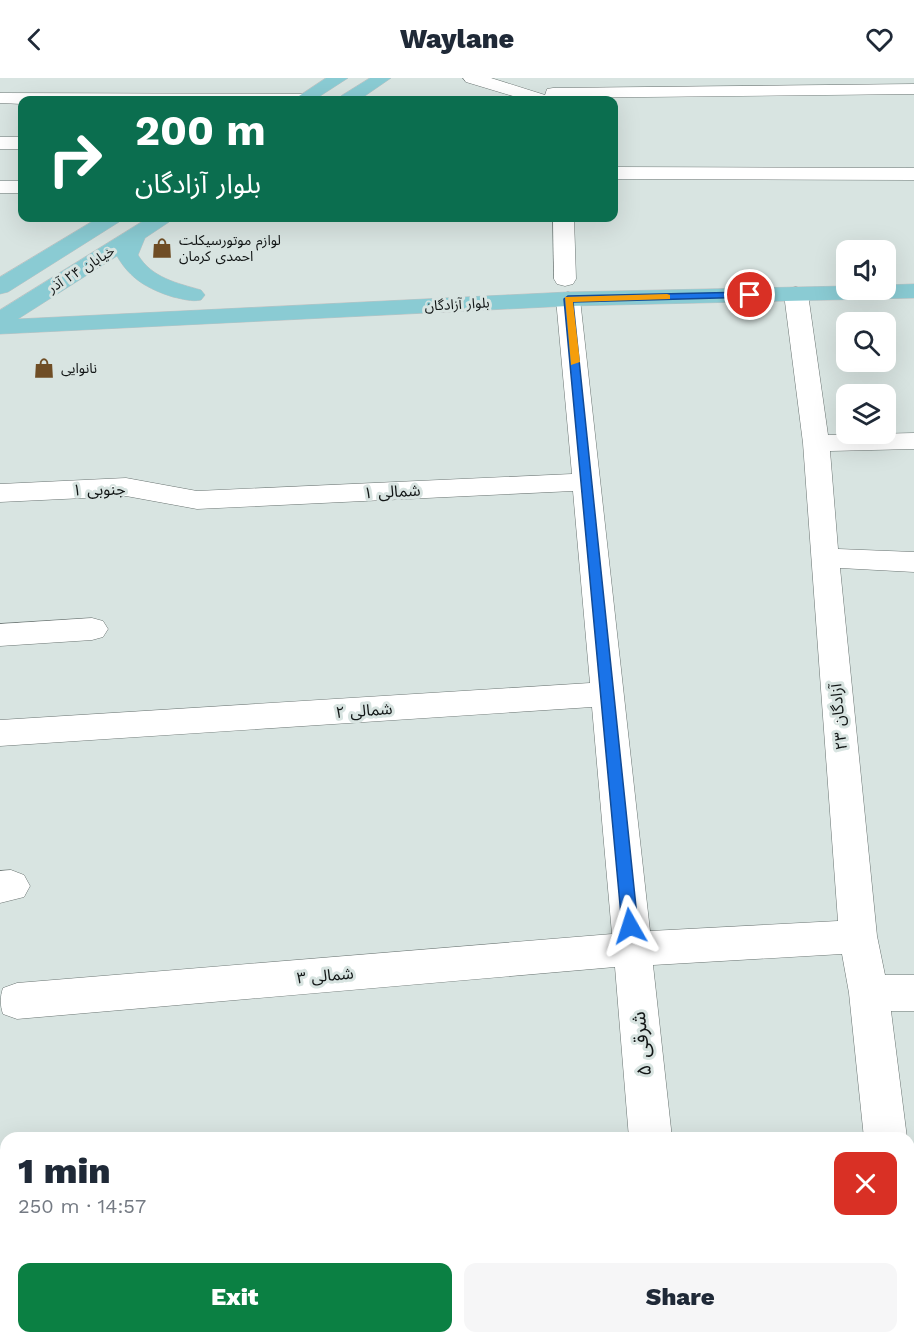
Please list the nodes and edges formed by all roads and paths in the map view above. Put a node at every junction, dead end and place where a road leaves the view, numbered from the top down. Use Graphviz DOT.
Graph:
graph roads {
  1 [pos="183,78"];
  2 [pos="339,78"];
  3 [pos="382,78"];
  4 [pos="472,78"];
  5 [pos="914,89"];
  6 [pos="550,93"];
  7 [pos="198,96"];
  8 [pos="310,96"];
  9 [pos="353,96"];
  10 [pos="0,98"];
  11 [pos="18,98"];
  12 [pos="0,143"];
  13 [pos="18,143"];
  14 [pos="618,173"];
  15 [pos="914,174"];
  16 [pos="0,187"];
  17 [pos="18,187"];
  18 [pos="106,222"];
  19 [pos="155,222"];
  20 [pos="563,222"];
  21 [pos="135,234"];
  22 [pos="896,273"];
  23 [pos="914,273"];
  24 [pos="836,275"];
  25 [pos="0,287"];
  26 [pos="333,289"];
  27 [pos="567,289"];
  28 [pos="914,291"];
  29 [pos="217,294"];
  30 [pos="796,294"];
  31 [pos="193,295"];
  32 [pos="136,297"];
  33 [pos="67,300"];
  34 [pos="23,305"];
  35 [pos="0,306"];
  36 [pos="0,320"];
  37 [pos="0,327"];
  38 [pos="914,441"];
  39 [pos="816,443"];
  40 [pos="586,482"];
  41 [pos="0,493"];
  42 [pos="197,500"];
  43 [pos="824,558"];
  44 [pos="914,562"];
  45 [pos="92,629"];
  46 [pos="0,635"];
  47 [pos="607,694"];
  48 [pos="0,733"];
  49 [pos="858,936"];
  50 [pos="632,949"];
  51 [pos="869,993"];
  52 [pos="914,993"];
  53 [pos="17,1000"];
  54 [pos="650,1132"];
  55 [pos="885,1132"];
  1 -- 7 [label="street"];
  2 -- 8 [label="main road"];
  3 -- 9 [label="main road"];
  4 -- 6 [label="street"];
  5 -- 6 [label="street"];
  10 -- 11 [label="street"];
  12 -- 13 [label="street"];
  14 -- 15 [label="street"];
  16 -- 17 [label="street"];
  18 -- 25 [label="main road, خیابان ۲۴ آذر"];
  19 -- 21 [label="main road, خیابان ۲۴ آذر"];
  20 -- 27 [label="street, شرقی ۵"];
  21 -- 31 [label="main road"];
  21 -- 34 [label="main road, خیابان ۲۴ آذر"];
  22 -- 23 [label="main road"];
  24 -- 27 [label="main road, بلوار آزادگان"];
  26 -- 27 [label="main road, بلوار آزادگان"];
  27 -- 30 [label="main road, بلوار آزادگان"];
  27 -- 37 [label="main road, بلوار آزادگان"];
  27 -- 40 [label="street, شرقی ۵"];
  28 -- 30 [label="main road, بلوار آزادگان"];
  29 -- 31 [label="main road"];
  30 -- 39 [label="street, آزادگان ۲۳"];
  31 -- 32 [label="main road"];
  33 -- 34 [label="main road"];
  34 -- 35 [label="main road"];
  34 -- 36 [label="main road, خیابان ۲۴ آذر"];
  38 -- 39 [label="street"];
  39 -- 43 [label="street, آزادگان ۲۳"];
  40 -- 42 [label="street, ۱ شمالی"];
  40 -- 47 [label="street, شرقی ۵"];
  41 -- 42 [label="street, ۱ جنوبی"];
  43 -- 44 [label="street"];
  43 -- 49 [label="street, آزادگان ۲۳"];
  45 -- 46 [label="street"];
  47 -- 48 [label="street, ۲ شمالی"];
  47 -- 50 [label="street, شرقی ۵"];
  49 -- 50 [label="street, ۳ شمالی"];
  49 -- 51 [label="street, آزادگان ۲۳"];
  50 -- 53 [label="street, ۳ شمالی"];
  50 -- 54 [label="street, شرقی ۵"];
  51 -- 52 [label="street"];
  51 -- 55 [label="street, آزادگان ۲۳"];
}
